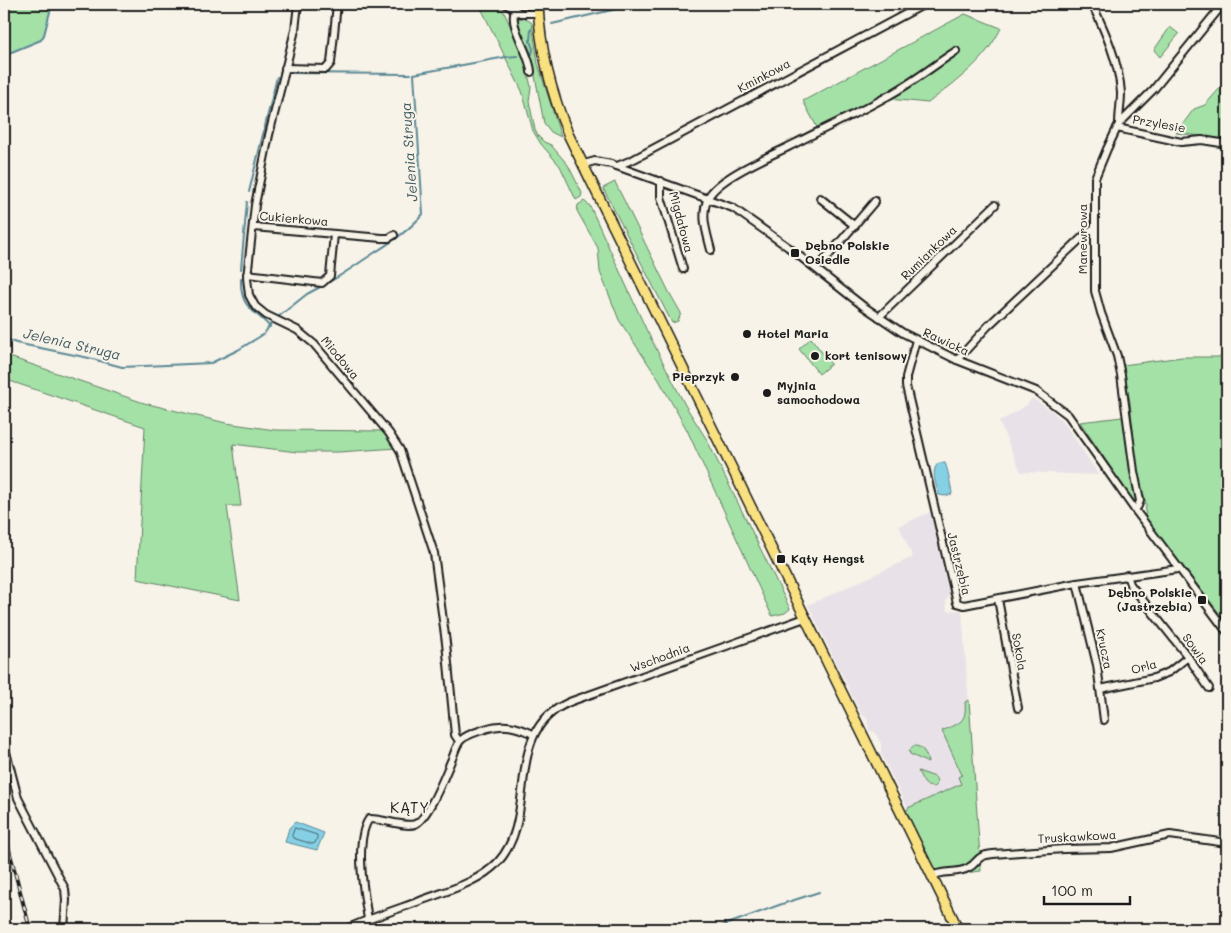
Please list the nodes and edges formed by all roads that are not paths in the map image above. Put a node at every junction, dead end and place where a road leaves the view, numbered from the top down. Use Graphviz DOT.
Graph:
graph roads {
  1 [pos="298,4"];
  2 [pos="337,4"];
  3 [pos="506,4"];
  4 [pos="1092,4"];
  5 [pos="1223,4"];
  6 [pos="921,6"];
  7 [pos="538,8"];
  8 [pos="515,11"];
  9 [pos="956,51"];
  10 [pos="286,68"];
  11 [pos="531,72"];
  12 [pos="1118,126"];
  13 [pos="1227,144"];
  14 [pos="584,164"];
  15 [pos="617,166"];
  16 [pos="661,181"];
  17 [pos="708,198"];
  18 [pos="820,198"];
  19 [pos="875,201"];
  20 [pos="995,205"];
  21 [pos="856,226"];
  22 [pos="253,227"];
  23 [pos="1095,228"];
  24 [pos="334,234"];
  25 [pos="394,235"];
  26 [pos="712,250"];
  27 [pos="822,262"];
  28 [pos="683,269"];
  29 [pos="247,274"];
  30 [pos="878,317"];
  31 [pos="916,340"];
  32 [pos="957,360"];
  33 [pos="1135,510"];
  34 [pos="1178,569"];
  35 [pos="1127,575"];
  36 [pos="1077,583"];
  37 [pos="998,599"];
  38 [pos="805,618"];
  39 [pos="1227,632"];
  40 [pos="1188,657"];
  41 [pos="1210,688"];
  42 [pos="1100,689"];
  43 [pos="1018,708"];
  44 [pos="1104,720"];
  45 [pos="533,734"];
  46 [pos="459,741"];
  47 [pos="4,744"];
  48 [pos="1227,843"];
  49 [pos="932,876"];
  50 [pos="368,919"];
  51 [pos="64,929"];
  52 [pos="346,929"];
  53 [pos="958,929"];
  1 -- 10 [label="street, Miodowa"];
  2 -- 10 [label="street"];
  3 -- 8 [label="street"];
  4 -- 12 [label="street"];
  5 -- 12 [label="street, Manewrowa"];
  6 -- 15 [label="street, Kminkowa"];
  7 -- 8 [label="street"];
  7 -- 14 [label="main road"];
  8 -- 11 [label="street"];
  9 -- 17 [label="street"];
  10 -- 22 [label="street, Miodowa"];
  12 -- 13 [label="street, Przylesie"];
  12 -- 23 [label="street, Manewrowa"];
  14 -- 15 [label="street, Rawicka"];
  14 -- 38 [label="main road"];
  15 -- 16 [label="street, Rawicka"];
  16 -- 17 [label="street, Rawicka"];
  16 -- 28 [label="street, Migdałowa"];
  17 -- 26 [label="street"];
  17 -- 30 [label="street, Rawicka"];
  18 -- 21 [label="street"];
  19 -- 21 [label="street"];
  20 -- 30 [label="street, Rumiankowa"];
  21 -- 27 [label="street"];
  22 -- 24 [label="street, Cukierkowa"];
  22 -- 29 [label="street, Miodowa"];
  23 -- 32 [label="street"];
  23 -- 33 [label="street, Manewrowa"];
  24 -- 25 [label="street, Cukierkowa"];
  24 -- 29 [label="street, Cukierkowa"];
  29 -- 46 [label="street, Miodowa"];
  30 -- 31 [label="street, Rawicka"];
  31 -- 32 [label="street, Rawicka"];
  31 -- 37 [label="street, Jastrzębia"];
  32 -- 33 [label="street, Rawicka"];
  33 -- 34 [label="street, Rawicka"];
  34 -- 35 [label="street, Jastrzębia"];
  34 -- 39 [label="street, Rawicka"];
  35 -- 36 [label="street, Jastrzębia"];
  35 -- 40 [label="street, Sowia"];
  36 -- 37 [label="street, Jastrzębia"];
  36 -- 42 [label="street, Krucza"];
  37 -- 43 [label="street, Sokola"];
  38 -- 45 [label="street, Wschodnia"];
  38 -- 49 [label="main road"];
  40 -- 41 [label="street, Sowia"];
  40 -- 42 [label="street, Orla"];
  42 -- 44 [label="street, Krucza"];
  45 -- 46 [label="street"];
  45 -- 50 [label="street"];
  46 -- 50 [label="street"];
  47 -- 51 [label="street"];
  48 -- 49 [label="street, Truskawkowa"];
  49 -- 53 [label="main road"];
  50 -- 52 [label="street"];
}
